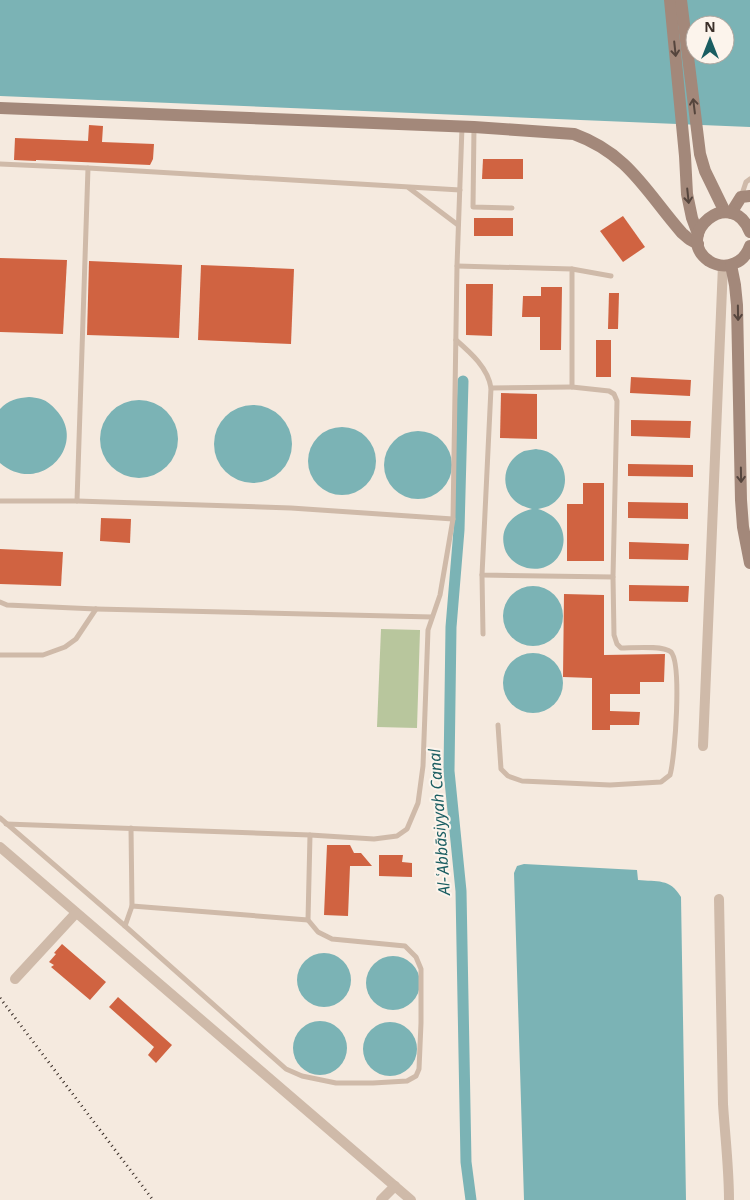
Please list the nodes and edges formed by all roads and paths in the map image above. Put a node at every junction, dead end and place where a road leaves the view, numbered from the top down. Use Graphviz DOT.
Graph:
graph roads {
  1 [pos="670,0"];
  2 [pos="682,0"];
  3 [pos="0,108"];
  4 [pos="468,127"];
  5 [pos="0,164"];
  6 [pos="88,168"];
  7 [pos="750,179"];
  8 [pos="408,187"];
  9 [pos="460,190"];
  10 [pos="746,196"];
  11 [pos="512,208"];
  12 [pos="736,214"];
  13 [pos="458,225"];
  14 [pos="750,232"];
  15 [pos="698,239"];
  16 [pos="750,249"];
  17 [pos="727,265"];
  18 [pos="457,266"];
  19 [pos="572,269"];
  20 [pos="611,276"];
  21 [pos="456,340"];
  22 [pos="572,387"];
  23 [pos="491,388"];
  24 [pos="0,501"];
  25 [pos="77,501"];
  26 [pos="453,520"];
  27 [pos="750,563"];
  28 [pos="482,575"];
  29 [pos="613,577"];
  30 [pos="0,602"];
  31 [pos="96,609"];
  32 [pos="432,618"];
  33 [pos="483,634"];
  34 [pos="0,655"];
  35 [pos="498,725"];
  36 [pos="703,746"];
  37 [pos="0,818"];
  38 [pos="6,824"];
  39 [pos="131,828"];
  40 [pos="310,834"];
  41 [pos="0,847"];
  42 [pos="719,899"];
  43 [pos="132,906"];
  44 [pos="76,913"];
  45 [pos="308,920"];
  46 [pos="125,926"];
  47 [pos="15,979"];
  48 [pos="395,1186"];
  49 [pos="380,1200"];
  50 [pos="411,1200"];
  51 [pos="730,1200"];
  1 -- 15 [label="main road, one-way"];
  12 -- 2 [label="main road, one-way"];
  3 -- 4 [label="main road"];
  4 -- 9 [label="lane"];
  4 -- 11 [label="lane"];
  4 -- 15 [label="main road"];
  5 -- 6 [label="lane"];
  6 -- 8 [label="lane"];
  6 -- 25 [label="lane"];
  7 -- 10 [label="lane"];
  8 -- 9 [label="lane"];
  8 -- 13 [label="lane"];
  9 -- 13 [label="lane"];
  10 -- 12 [label="main road"];
  12 -- 14 [label="main road"];
  12 -- 15 [label="main road"];
  13 -- 18 [label="lane"];
  15 -- 17 [label="main road"];
  16 -- 17 [label="main road"];
  17 -- 27 [label="main road, one-way"];
  17 -- 36 [label="street"];
  18 -- 19 [label="lane"];
  18 -- 21 [label="lane"];
  19 -- 20 [label="lane"];
  19 -- 22 [label="lane"];
  21 -- 23 [label="lane"];
  21 -- 26 [label="lane"];
  22 -- 23 [label="lane"];
  22 -- 29 [label="lane"];
  23 -- 28 [label="lane"];
  24 -- 25 [label="lane"];
  25 -- 26 [label="lane"];
  26 -- 32 [label="lane"];
  28 -- 29 [label="lane"];
  28 -- 33 [label="lane"];
  29 -- 35 [label="lane"];
  30 -- 31 [label="lane"];
  31 -- 32 [label="lane"];
  31 -- 34 [label="lane"];
  32 -- 40 [label="lane"];
  37 -- 38 [label="lane"];
  38 -- 39 [label="lane"];
  38 -- 46 [label="lane"];
  39 -- 40 [label="lane"];
  39 -- 43 [label="lane"];
  40 -- 45 [label="lane"];
  41 -- 44 [label="street"];
  42 -- 51 [label="street"];
  43 -- 45 [label="lane"];
  43 -- 46 [label="lane"];
  44 -- 47 [label="street"];
  44 -- 48 [label="street"];
  45 -- 46 [label="lane"];
  48 -- 49 [label="street"];
  48 -- 50 [label="street"];
}
